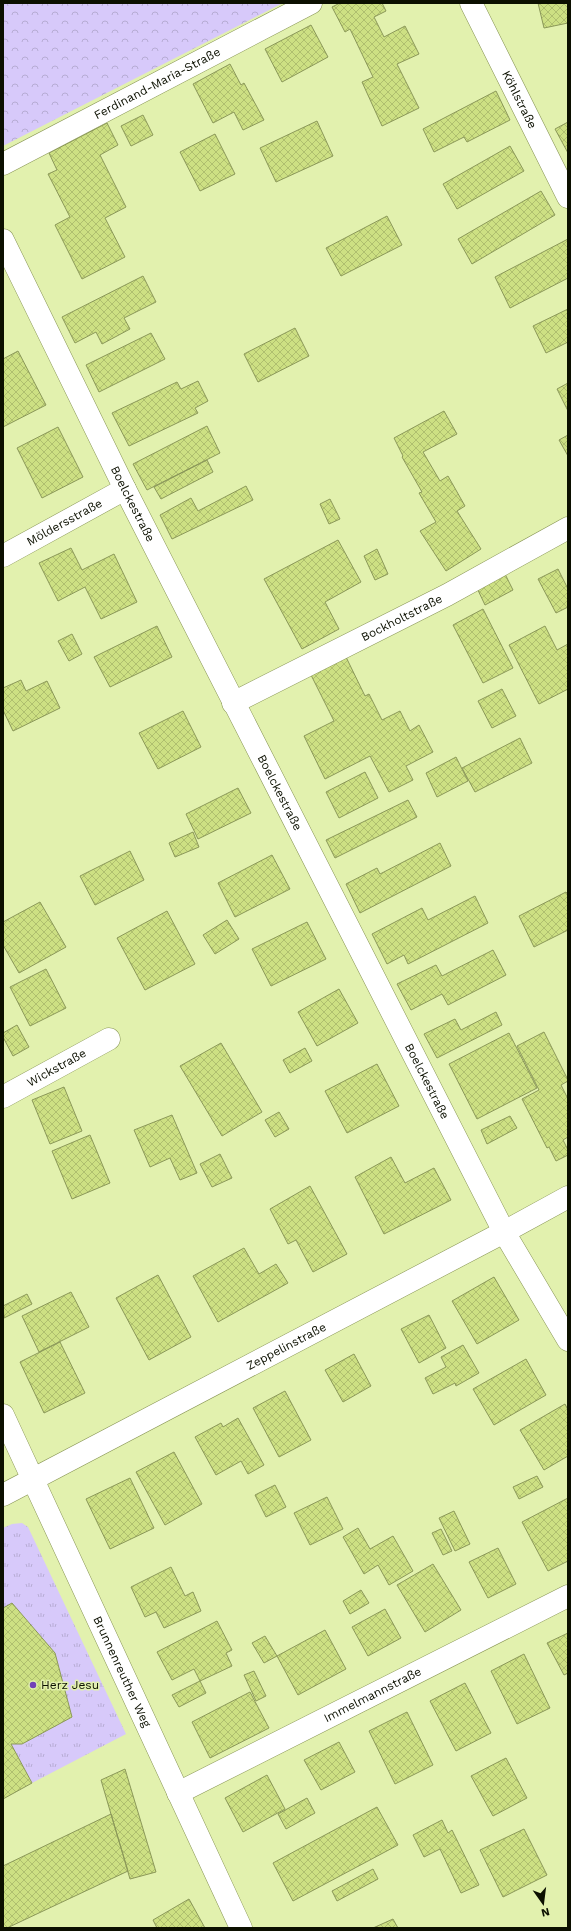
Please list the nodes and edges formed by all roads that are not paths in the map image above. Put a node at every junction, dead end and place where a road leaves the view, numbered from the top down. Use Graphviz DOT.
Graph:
graph roads {
  1 [pos="311,3"];
  2 [pos="470,3"];
  3 [pos="3,164"];
  4 [pos="568,197"];
  5 [pos="3,240"];
  6 [pos="125,489"];
  7 [pos="568,528"];
  8 [pos="3,556"];
  9 [pos="233,703"];
  10 [pos="109,1039"];
  11 [pos="3,1097"];
  12 [pos="568,1197"];
  13 [pos="504,1232"];
  14 [pos="568,1340"];
  15 [pos="3,1415"];
  16 [pos="32,1478"];
  17 [pos="3,1495"];
  18 [pos="568,1596"];
  19 [pos="178,1793"];
  20 [pos="241,1928"];
  1 -- 3 [label="street, Ferdinand-Maria-Straße"];
  2 -- 4 [label="street, Köhlstraße"];
  5 -- 6 [label="street, Boelckestraße"];
  6 -- 8 [label="street, Möldersstraße"];
  6 -- 9 [label="street, Boelckestraße"];
  7 -- 9 [label="street, Bockholtstraße"];
  9 -- 13 [label="street, Boelckestraße"];
  10 -- 11 [label="street, Wickstraße"];
  12 -- 13 [label="street, Zeppelinstraße"];
  13 -- 14 [label="street, Boelckestraße"];
  13 -- 16 [label="street, Zeppelinstraße"];
  15 -- 16 [label="street, Brunnenreuther Weg"];
  16 -- 17 [label="street, Zeppelinstraße"];
  16 -- 19 [label="street, Brunnenreuther Weg"];
  18 -- 19 [label="street, Immelmannstraße"];
  19 -- 20 [label="street, Brunnenreuther Weg"];
}
